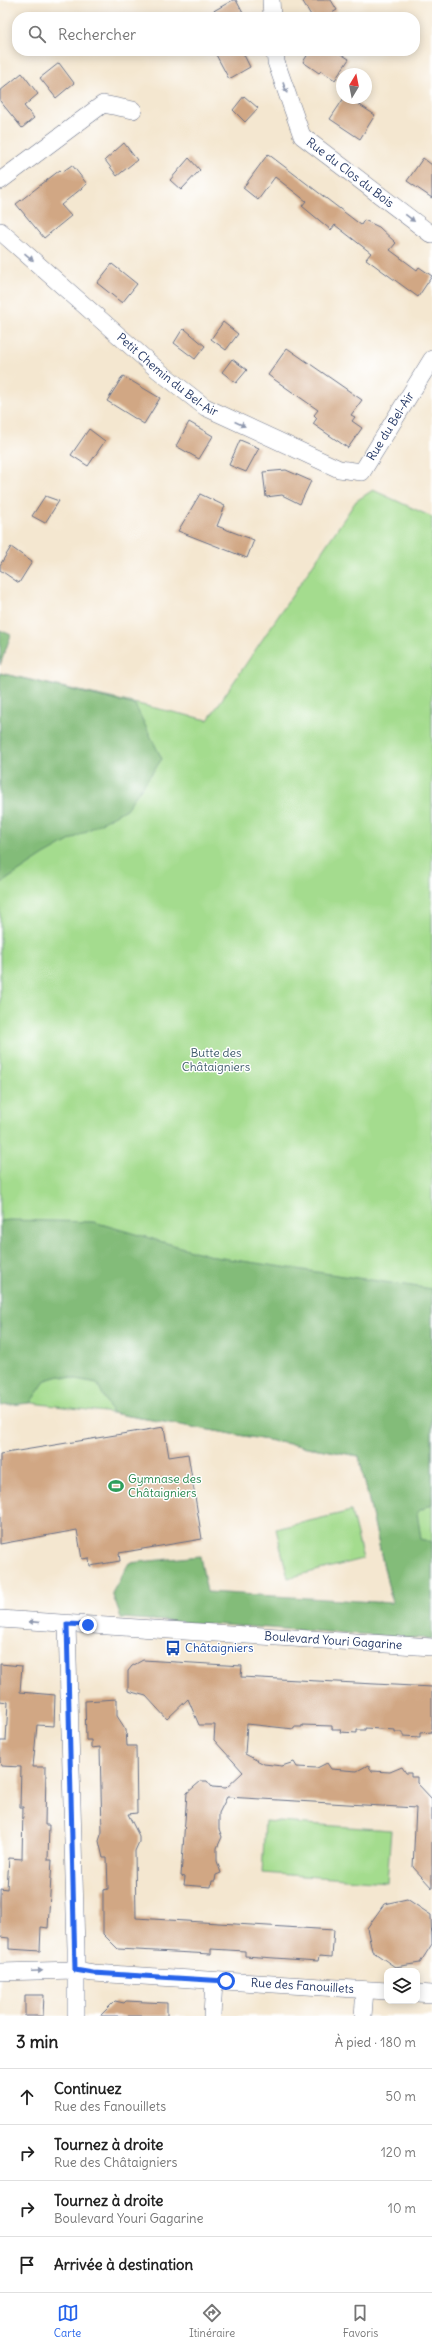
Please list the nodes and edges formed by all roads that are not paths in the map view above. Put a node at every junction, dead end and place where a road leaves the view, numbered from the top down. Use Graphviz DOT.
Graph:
graph roads {
  1 [pos="271,0"];
  2 [pos="272,12"];
  3 [pos="275,56"];
  4 [pos="133,110"];
  5 [pos="0,181"];
  6 [pos="0,232"];
  7 [pos="432,235"];
  8 [pos="432,359"];
  9 [pos="362,472"];
  10 [pos="0,1619"];
  11 [pos="67,1624"];
  12 [pos="432,1647"];
  13 [pos="75,1970"];
  14 [pos="0,1972"];
  15 [pos="214,1981"];
  16 [pos="365,1990"];
  17 [pos="384,1991"];
  18 [pos="420,1993"];
  19 [pos="432,1994"];
  20 [pos="76,2016"];
  21 [pos="212,2016"];
  22 [pos="363,2016"];
  1 -- 2 [label="street"];
  3 -- 7 [label="street, Rue du Clos du Bois, one-way"];
  4 -- 5 [label="street"];
  6 -- 9 [label="street, Petit Chemin du Bel-Air, one-way"];
  8 -- 9 [label="street, Rue du Bel-Air"];
  11 -- 10 [label="street, Boulevard Youri Gagarine, one-way"];
  11 -- 12 [label="street, Boulevard Youri Gagarine"];
  11 -- 13 [label="street"];
  14 -- 13 [label="street, Rue des Fanouillets, one-way"];
  13 -- 15 [label="street, Rue des Fanouillets"];
  13 -- 20 [label="street"];
  15 -- 16 [label="street, Rue des Fanouillets"];
  15 -- 21 [label="street"];
  16 -- 17 [label="street, Rue des Fanouillets"];
  16 -- 22 [label="street"];
  18 -- 19 [label="street"];
}
